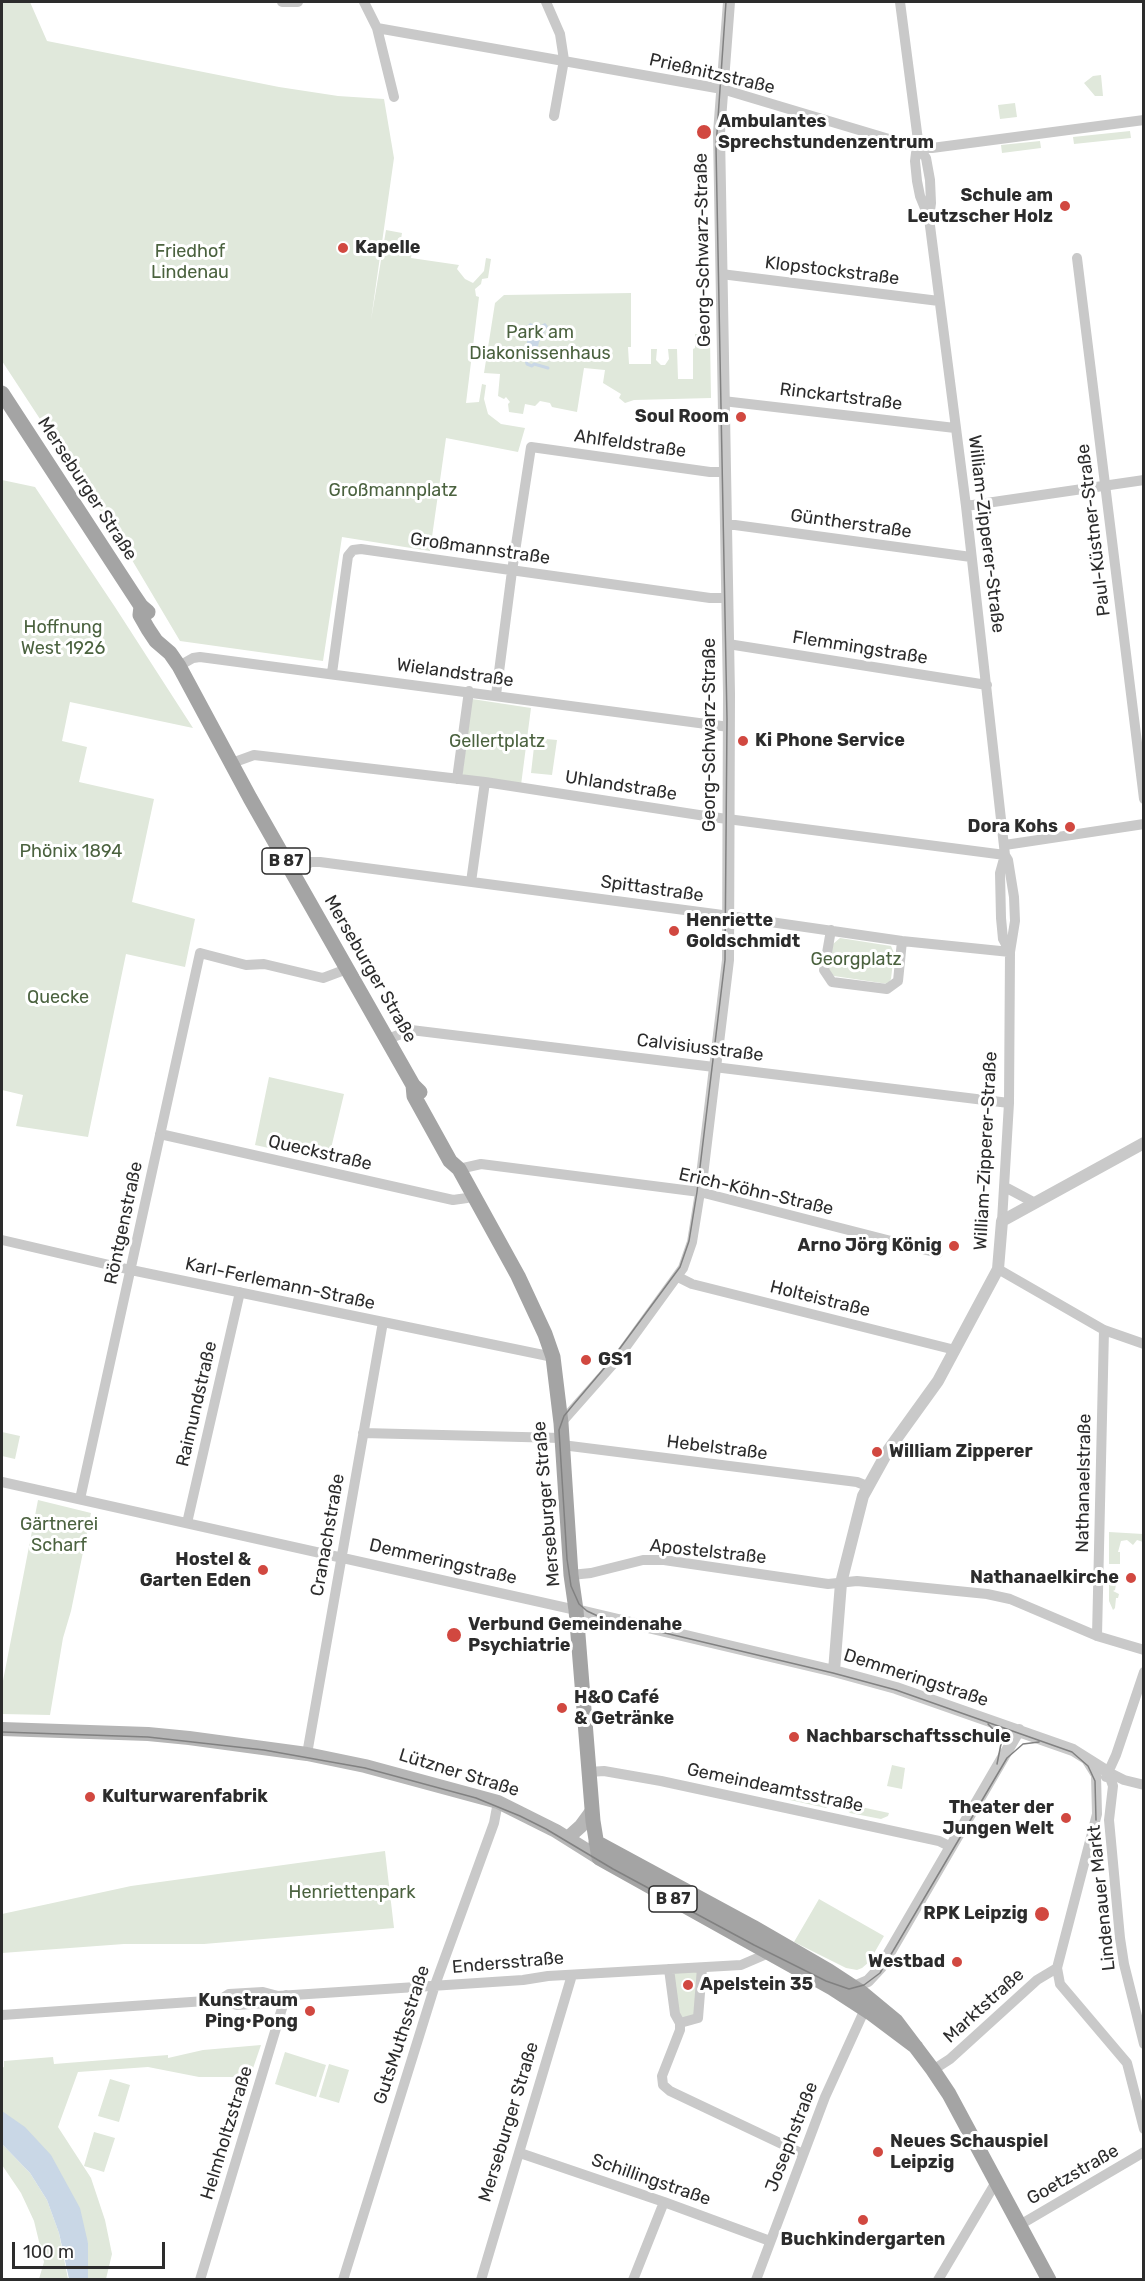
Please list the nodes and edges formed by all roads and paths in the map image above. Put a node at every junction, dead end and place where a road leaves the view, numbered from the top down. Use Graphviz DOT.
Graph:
graph roads {
  1 [pos="282,2"];
  2 [pos="298,2"];
  3 [pos="364,2"];
  4 [pos="546,2"];
  5 [pos="729,2"];
  6 [pos="900,2"];
  7 [pos="376,28"];
  8 [pos="564,60"];
  9 [pos="722,89"];
  10 [pos="394,97"];
  11 [pos="554,116"];
  12 [pos="1143,120"];
  13 [pos="919,148"];
  14 [pos="1077,258"];
  15 [pos="721,274"];
  16 [pos="939,301"];
  17 [pos="2,393"];
  18 [pos="723,400"];
  19 [pos="955,428"];
  20 [pos="724,472"];
  21 [pos="1143,480"];
  22 [pos="1105,484"];
  23 [pos="966,506"];
  24 [pos="727,525"];
  25 [pos="971,557"];
  26 [pos="512,571"];
  27 [pos="727,598"];
  28 [pos="728,644"];
  29 [pos="179,666"];
  30 [pos="332,674"];
  31 [pos="987,685"];
  32 [pos="469,691"];
  33 [pos="496,695"];
  34 [pos="729,727"];
  35 [pos="232,763"];
  36 [pos="457,779"];
  37 [pos="485,782"];
  38 [pos="1143,799"];
  39 [pos="728,818"];
  40 [pos="1143,824"];
  41 [pos="1005,850"];
  42 [pos="292,872"];
  43 [pos="471,882"];
  44 [pos="728,916"];
  45 [pos="831,930"];
  46 [pos="902,941"];
  47 [pos="1010,952"];
  48 [pos="347,969"];
  49 [pos="388,1040"];
  50 [pos="715,1066"];
  51 [pos="1009,1103"];
  52 [pos="160,1134"];
  53 [pos="1143,1143"];
  54 [pos="459,1169"];
  55 [pos="1005,1187"];
  56 [pos="700,1192"];
  57 [pos="473,1195"];
  58 [pos="1035,1203"];
  59 [pos="1002,1221"];
  60 [pos="2,1240"];
  61 [pos="938,1253"];
  62 [pos="998,1269"];
  63 [pos="131,1270"];
  64 [pos="678,1277"];
  65 [pos="240,1292"];
  66 [pos="383,1322"];
  67 [pos="1104,1330"];
  68 [pos="1143,1344"];
  69 [pos="955,1350"];
  70 [pos="552,1357"];
  71 [pos="363,1433"];
  72 [pos="561,1435"];
  73 [pos="2,1482"];
  74 [pos="867,1486"];
  75 [pos="80,1498"];
  76 [pos="187,1523"];
  77 [pos="341,1558"];
  78 [pos="571,1575"];
  79 [pos="841,1583"];
  80 [pos="576,1610"];
  81 [pos="1096,1636"];
  82 [pos="1143,1650"];
  83 [pos="834,1671"];
  84 [pos="1143,1672"];
  85 [pos="2,1729"];
  86 [pos="1019,1731"];
  87 [pos="307,1754"];
  88 [pos="1084,1756"];
  89 [pos="589,1772"];
  90 [pos="1106,1777"];
  91 [pos="1143,1785"];
  92 [pos="1098,1794"];
  93 [pos="498,1802"];
  94 [pos="592,1811"];
  95 [pos="556,1831"];
  96 [pos="571,1835"];
  97 [pos="951,1847"];
  98 [pos="597,1850"];
  99 [pos="754,1945"];
  100 [pos="774,1948"];
  101 [pos="741,1965"];
  102 [pos="702,1968"];
  103 [pos="1057,1968"];
  104 [pos="669,1969"];
  105 [pos="572,1975"];
  106 [pos="435,1985"];
  107 [pos="832,1988"];
  108 [pos="855,1988"];
  109 [pos="282,1996"];
  110 [pos="865,2009"];
  111 [pos="2,2015"];
  112 [pos="680,2023"];
  113 [pos="1143,2044"];
  114 [pos="916,2047"];
  115 [pos="933,2070"];
  116 [pos="1143,2129"];
  117 [pos="1143,2152"];
  118 [pos="520,2153"];
  119 [pos="803,2154"];
  120 [pos="996,2182"];
  121 [pos="664,2202"];
  122 [pos="1018,2226"];
  123 [pos="770,2241"];
  124 [pos="200,2280"];
  125 [pos="343,2280"];
  126 [pos="481,2280"];
  127 [pos="633,2280"];
  128 [pos="756,2280"];
  129 [pos="938,2280"];
  130 [pos="1049,2280"];
  1 -- 2 [label="street"];
  3 -- 7 [label="street"];
  4 -- 8 [label="street"];
  5 -- 9 [label="street, Georg-Schwarz-Straße"];
  6 -- 13 [label="street, William-Zipperer-Straße"];
  7 -- 8 [label="street, Prießnitzstraße"];
  7 -- 10 [label="street"];
  8 -- 9 [label="street, Prießnitzstraße"];
  8 -- 11 [label="street"];
  9 -- 13 [label="street, Prießnitzstraße"];
  9 -- 15 [label="street, Georg-Schwarz-Straße"];
  12 -- 13 [label="street, Prießnitzstraße"];
  13 -- 16 [label="street, William-Zipperer-Straße"];
  14 -- 22 [label="street, Paul-Küstner-Straße"];
  15 -- 16 [label="street, Klopstockstraße"];
  15 -- 18 [label="street, Georg-Schwarz-Straße"];
  16 -- 19 [label="street, William-Zipperer-Straße"];
  17 -- 29 [label="main road, Merseburger Straße / B 87"];
  18 -- 19 [label="street, Rinckartstraße"];
  18 -- 20 [label="street, Georg-Schwarz-Straße"];
  19 -- 23 [label="street, William-Zipperer-Straße"];
  20 -- 24 [label="street, Georg-Schwarz-Straße"];
  20 -- 26 [label="street, Ahlfeldstraße"];
  21 -- 22 [label="street"];
  22 -- 23 [label="street"];
  22 -- 38 [label="street, Paul-Küstner-Straße"];
  23 -- 25 [label="street, William-Zipperer-Straße"];
  24 -- 25 [label="street, Güntherstraße"];
  24 -- 27 [label="street, Georg-Schwarz-Straße"];
  25 -- 31 [label="street, William-Zipperer-Straße"];
  26 -- 27 [label="street, Großmannstraße"];
  26 -- 30 [label="street, Großmannstraße"];
  26 -- 33 [label="street"];
  27 -- 28 [label="street, Georg-Schwarz-Straße"];
  28 -- 31 [label="street, Flemmingstraße"];
  28 -- 34 [label="street, Georg-Schwarz-Straße"];
  29 -- 30 [label="street, Wielandstraße"];
  29 -- 35 [label="main road, Merseburger Straße / B 87"];
  30 -- 32 [label="street, Wielandstraße"];
  31 -- 41 [label="street, William-Zipperer-Straße"];
  32 -- 33 [label="street, Wielandstraße"];
  32 -- 36 [label="street"];
  33 -- 34 [label="street, Wielandstraße"];
  34 -- 39 [label="street, Georg-Schwarz-Straße"];
  35 -- 36 [label="street, Uhlandstraße"];
  35 -- 42 [label="main road, Merseburger Straße / B 87"];
  36 -- 37 [label="street, Uhlandstraße"];
  37 -- 39 [label="street, Uhlandstraße"];
  37 -- 43 [label="street"];
  39 -- 41 [label="street, Uhlandstraße"];
  39 -- 44 [label="street, Georg-Schwarz-Straße"];
  40 -- 41 [label="street, Uhlandstraße"];
  41 -- 47 [label="street, William-Zipperer-Straße"];
  42 -- 43 [label="street, Spittastraße"];
  42 -- 48 [label="main road, Merseburger Straße / B 87"];
  43 -- 44 [label="street, Spittastraße"];
  44 -- 45 [label="street, Spittastraße"];
  44 -- 50 [label="street, Georg-Schwarz-Straße"];
  45 -- 46 [label="street, Spittastraße"];
  45 -- 46 [label="street"];
  46 -- 47 [label="street, Spittastraße"];
  47 -- 51 [label="street, William-Zipperer-Straße"];
  48 -- 49 [label="main road, Merseburger Straße / B 87"];
  48 -- 52 [label="street, Röntgenstraße"];
  49 -- 50 [label="street, Calvisiusstraße"];
  49 -- 54 [label="main road, Merseburger Straße / B 87"];
  50 -- 51 [label="street, Calvisiusstraße"];
  50 -- 56 [label="street, Georg-Schwarz-Straße"];
  51 -- 55 [label="street, William-Zipperer-Straße"];
  52 -- 57 [label="street, Queckstraße"];
  52 -- 63 [label="street, Röntgenstraße"];
  53 -- 58 [label="street"];
  54 -- 56 [label="street, Erich-Köhn-Straße"];
  54 -- 57 [label="main road, Merseburger Straße / B 87"];
  55 -- 58 [label="street"];
  55 -- 59 [label="street, William-Zipperer-Straße"];
  56 -- 61 [label="street, Erich-Köhn-Straße"];
  56 -- 64 [label="street, Georg-Schwarz-Straße"];
  57 -- 70 [label="main road, Merseburger Straße / B 87"];
  58 -- 59 [label="street"];
  59 -- 62 [label="street, William-Zipperer-Straße"];
  60 -- 63 [label="street, Karl-Ferlemann-Straße"];
  62 -- 67 [label="street"];
  62 -- 69 [label="street, William-Zipperer-Straße"];
  63 -- 65 [label="street, Karl-Ferlemann-Straße"];
  63 -- 75 [label="street, Röntgenstraße"];
  64 -- 69 [label="street, Holteistraße"];
  64 -- 72 [label="street, Georg-Schwarz-Straße"];
  65 -- 66 [label="street, Karl-Ferlemann-Straße"];
  65 -- 76 [label="street, Raimundstraße"];
  66 -- 70 [label="street, Karl-Ferlemann-Straße"];
  66 -- 71 [label="street, Cranachstraße"];
  67 -- 68 [label="street"];
  67 -- 81 [label="street, Nathanaelstraße"];
  69 -- 74 [label="street, William-Zipperer-Straße"];
  70 -- 72 [label="main road, Merseburger Straße / B 87"];
  71 -- 72 [label="street, Hebelstraße"];
  71 -- 77 [label="street, Cranachstraße"];
  72 -- 74 [label="street, Hebelstraße"];
  72 -- 78 [label="main road, Merseburger Straße / B 87"];
  73 -- 75 [label="street, Demmeringstraße"];
  74 -- 79 [label="street, William-Zipperer-Straße"];
  75 -- 76 [label="street, Demmeringstraße"];
  76 -- 77 [label="street, Demmeringstraße"];
  77 -- 80 [label="street, Demmeringstraße"];
  77 -- 87 [label="street, Cranachstraße"];
  78 -- 79 [label="street, Apostelstraße"];
  78 -- 80 [label="main road, Merseburger Straße / B 87"];
  79 -- 81 [label="street, Apostelstraße"];
  79 -- 83 [label="street, William-Zipperer-Straße"];
  80 -- 83 [label="street, Demmeringstraße"];
  80 -- 89 [label="main road, Merseburger Straße / B 87"];
  81 -- 82 [label="street, Apostelstraße"];
  83 -- 86 [label="street, Demmeringstraße"];
  84 -- 90 [label="street"];
  85 -- 87 [label="main road, Lützner Straße"];
  86 -- 88 [label="street, Demmeringstraße"];
  86 -- 97 [label="street"];
  87 -- 93 [label="main road, Lützner Straße"];
  88 -- 90 [label="street, Demmeringstraße"];
  88 -- 92 [label="street, Lindenauer Markt"];
  89 -- 94 [label="main road, Merseburger Straße / B 87"];
  89 -- 97 [label="street, Gemeindeamtsstraße"];
  90 -- 91 [label="street, Demmeringstraße"];
  90 -- 92 [label="street, Lindenauer Markt"];
  90 -- 113 [label="street, Lindenauer Markt"];
  92 -- 103 [label="street, Lindenauer Markt"];
  93 -- 95 [label="main road, Lützner Straße"];
  93 -- 106 [label="street, GutsMuthsstraße"];
  94 -- 96 [label="main road"];
  94 -- 98 [label="main road, Merseburger Straße / B 87"];
  95 -- 96 [label="main road"];
  95 -- 98 [label="main road, Lützner Straße"];
  96 -- 98 [label="main road, Lützner Straße"];
  97 -- 108 [label="street"];
  98 -- 99 [label="main road, Lützner Straße / B 87"];
  98 -- 100 [label="main road, Lützner Straße / B 87"];
  99 -- 100 [label="main road, Lützner Straße / B 87"];
  99 -- 101 [label="street"];
  100 -- 101 [label="street, Endersstraße"];
  100 -- 107 [label="main road, Lützner Straße / B 87"];
  100 -- 108 [label="main road, Lützner Straße / B 87"];
  101 -- 102 [label="street, Endersstraße"];
  102 -- 104 [label="street, Endersstraße"];
  102 -- 112 [label="street"];
  103 -- 115 [label="street, Marktstraße"];
  103 -- 116 [label="street"];
  104 -- 105 [label="street, Endersstraße"];
  104 -- 112 [label="street"];
  105 -- 106 [label="street, Endersstraße"];
  105 -- 118 [label="street, Merseburger Straße"];
  106 -- 109 [label="street, Endersstraße"];
  106 -- 125 [label="street, GutsMuthsstraße"];
  107 -- 108 [label="street"];
  107 -- 110 [label="main road, Lützner Straße / B 87"];
  108 -- 114 [label="main road, Lützner Straße / B 87"];
  109 -- 111 [label="street, Endersstraße"];
  109 -- 124 [label="street, Helmholtzstraße"];
  110 -- 114 [label="main road, Lützner Straße / B 87"];
  110 -- 119 [label="street, Josephstraße"];
  112 -- 119 [label="street"];
  114 -- 115 [label="main road, Lützner Straße / B 87"];
  115 -- 120 [label="main road, Lützner Straße / B 87"];
  117 -- 122 [label="street, Goetzstraße"];
  118 -- 121 [label="street, Schillingstraße"];
  118 -- 126 [label="street, Merseburger Straße"];
  119 -- 123 [label="street, Josephstraße"];
  120 -- 122 [label="main road, Lützner Straße / B 87"];
  120 -- 129 [label="street"];
  121 -- 123 [label="street, Schillingstraße"];
  121 -- 127 [label="street"];
  122 -- 130 [label="main road, Lützner Straße / B 87"];
  123 -- 128 [label="street, Josephstraße"];
}
